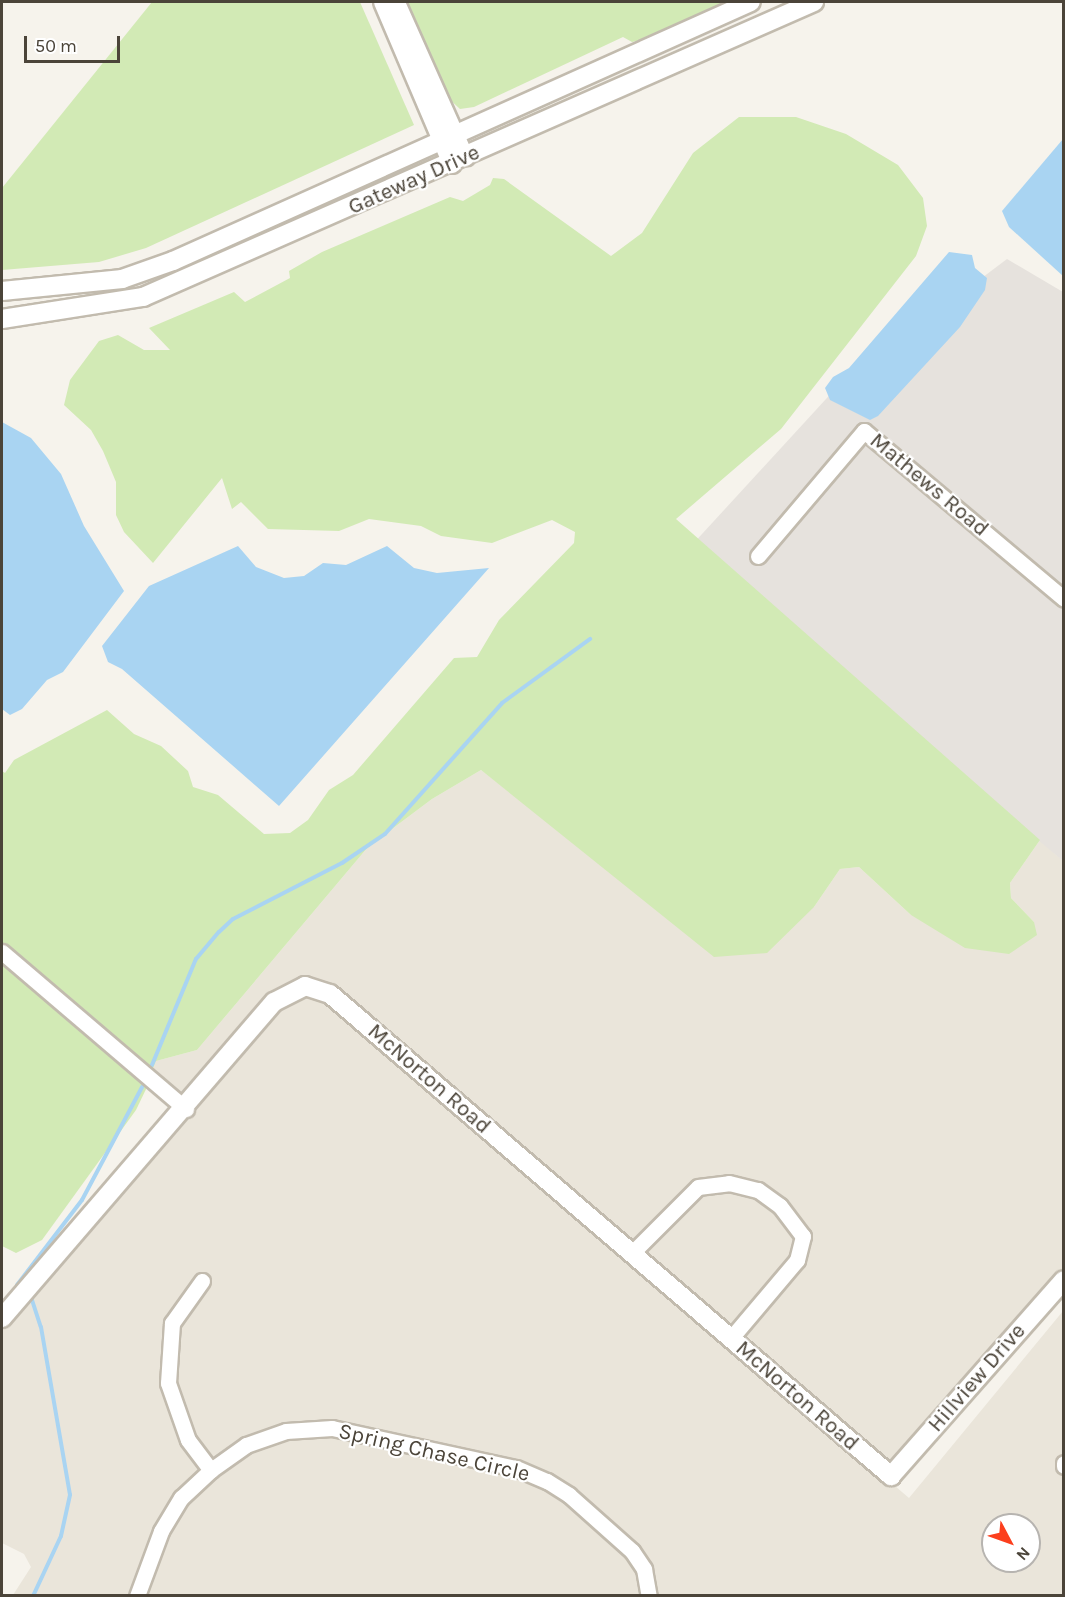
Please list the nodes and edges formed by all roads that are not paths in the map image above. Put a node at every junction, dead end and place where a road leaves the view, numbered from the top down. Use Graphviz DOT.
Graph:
graph roads {
  1 [pos="383,2"];
  2 [pos="397,2"];
  3 [pos="751,2"];
  4 [pos="814,2"];
  5 [pos="448,136"];
  6 [pos="459,160"];
  7 [pos="75,282"];
  8 [pos="2,291"];
  9 [pos="76,306"];
  10 [pos="2,319"];
  11 [pos="758,556"];
  12 [pos="1064,599"];
  13 [pos="2,952"];
  14 [pos="186,1108"];
  15 [pos="632,1253"];
  16 [pos="1064,1280"];
  17 [pos="202,1281"];
  18 [pos="2,1318"];
  19 [pos="730,1338"];
  20 [pos="211,1470"];
  21 [pos="891,1476"];
  22 [pos="137,1596"];
  23 [pos="649,1596"];
  1 -- 5 [label="street"];
  2 -- 5 [label="street"];
  3 -- 5 [label="street, Gateway Drive"];
  4 -- 6 [label="street, Gateway Drive"];
  5 -- 6 [label="street"];
  5 -- 7 [label="street, Gateway Drive"];
  6 -- 9 [label="street, Gateway Drive"];
  7 -- 8 [label="street, Gateway Drive"];
  7 -- 9 [label="street"];
  9 -- 10 [label="street, Gateway Drive"];
  11 -- 12 [label="street, Mathews Road"];
  13 -- 14 [label="street"];
  14 -- 15 [label="street, McNorton Road"];
  14 -- 18 [label="street, McNorton Road"];
  15 -- 19 [label="street, McNorton Road"];
  15 -- 19 [label="street"];
  16 -- 21 [label="street, Hillview Drive"];
  17 -- 20 [label="street"];
  19 -- 21 [label="street, McNorton Road"];
  20 -- 22 [label="street, Spring Chase Circle"];
  20 -- 23 [label="street, Spring Chase Circle"];
}
